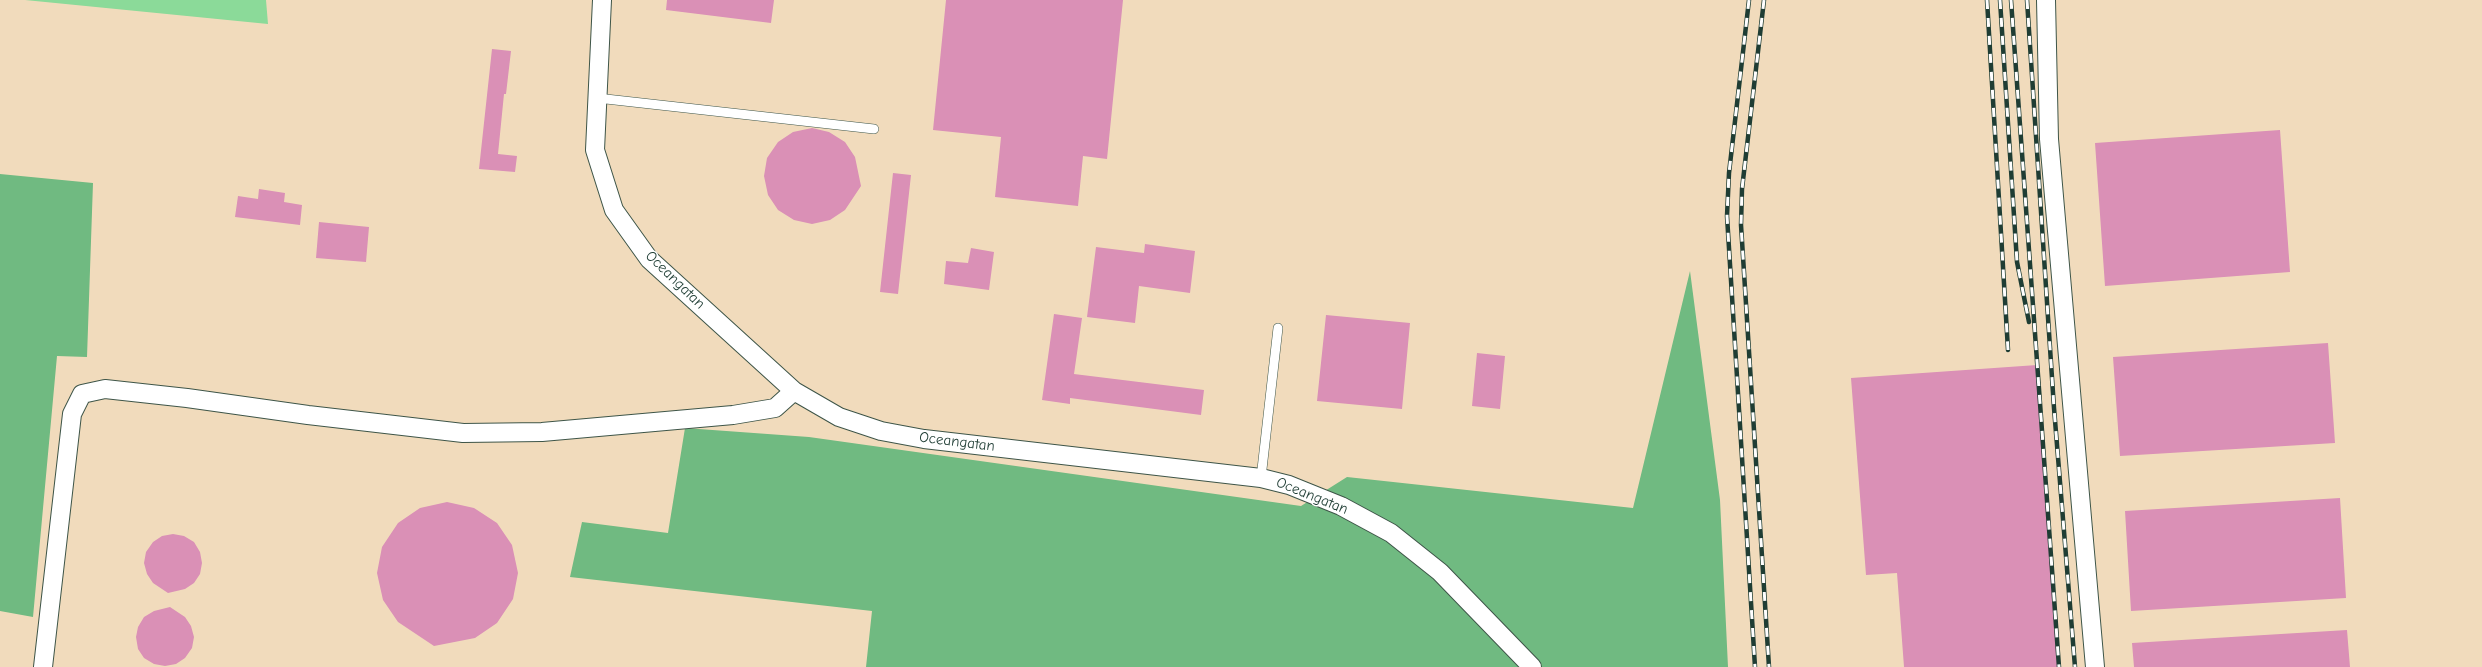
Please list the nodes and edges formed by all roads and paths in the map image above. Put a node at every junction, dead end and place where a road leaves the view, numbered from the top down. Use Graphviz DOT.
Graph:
graph roads {
  1 [pos="602,0"];
  2 [pos="2046,0"];
  3 [pos="597,98"];
  4 [pos="874,129"];
  5 [pos="1278,328"];
  6 [pos="794,391"];
  7 [pos="1261,478"];
  8 [pos="43,667"];
  9 [pos="1532,667"];
  10 [pos="2094,667"];
  1 -- 3 [label="street, Oceangatan"];
  2 -- 10 [label="street"];
  3 -- 4 [label="lane"];
  3 -- 6 [label="street, Oceangatan"];
  5 -- 7 [label="lane"];
  6 -- 7 [label="street, Oceangatan"];
  6 -- 8 [label="street"];
  7 -- 9 [label="street, Oceangatan"];
}
